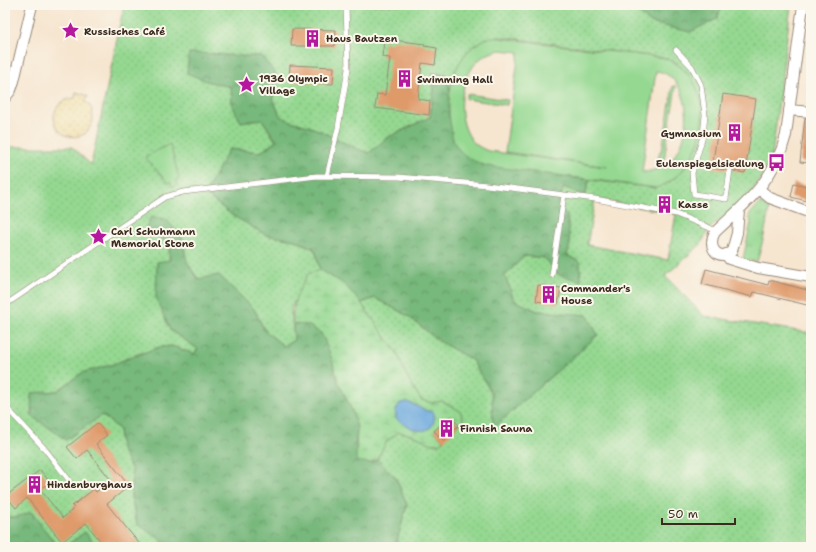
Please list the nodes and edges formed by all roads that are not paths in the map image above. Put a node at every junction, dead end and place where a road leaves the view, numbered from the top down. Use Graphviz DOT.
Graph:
graph roads {
  1 [pos="32,5"];
  2 [pos="346,5"];
  3 [pos="803,5"];
  4 [pos="676,50"];
  5 [pos="5,98"];
  6 [pos="789,110"];
  7 [pos="811,112"];
  8 [pos="730,170"];
  9 [pos="327,176"];
  10 [pos="760,190"];
  11 [pos="564,195"];
  12 [pos="739,210"];
  13 [pos="811,213"];
  14 [pos="715,232"];
  15 [pos="726,254"];
  16 [pos="552,275"];
  17 [pos="811,276"];
  18 [pos="5,305"];
  19 [pos="5,406"];
  20 [pos="69,480"];
  1 -- 5 [label="street"];
  2 -- 9 [label="lane"];
  3 -- 6 [label="street"];
  4 -- 8 [label="lane"];
  6 -- 7 [label="street"];
  6 -- 10 [label="street"];
  9 -- 11 [label="lane"];
  9 -- 18 [label="lane"];
  10 -- 12 [label="street"];
  10 -- 13 [label="street"];
  11 -- 14 [label="lane"];
  11 -- 16 [label="lane"];
  12 -- 14 [label="street"];
  12 -- 15 [label="street"];
  14 -- 15 [label="street"];
  15 -- 17 [label="street"];
  19 -- 20 [label="lane"];
}
